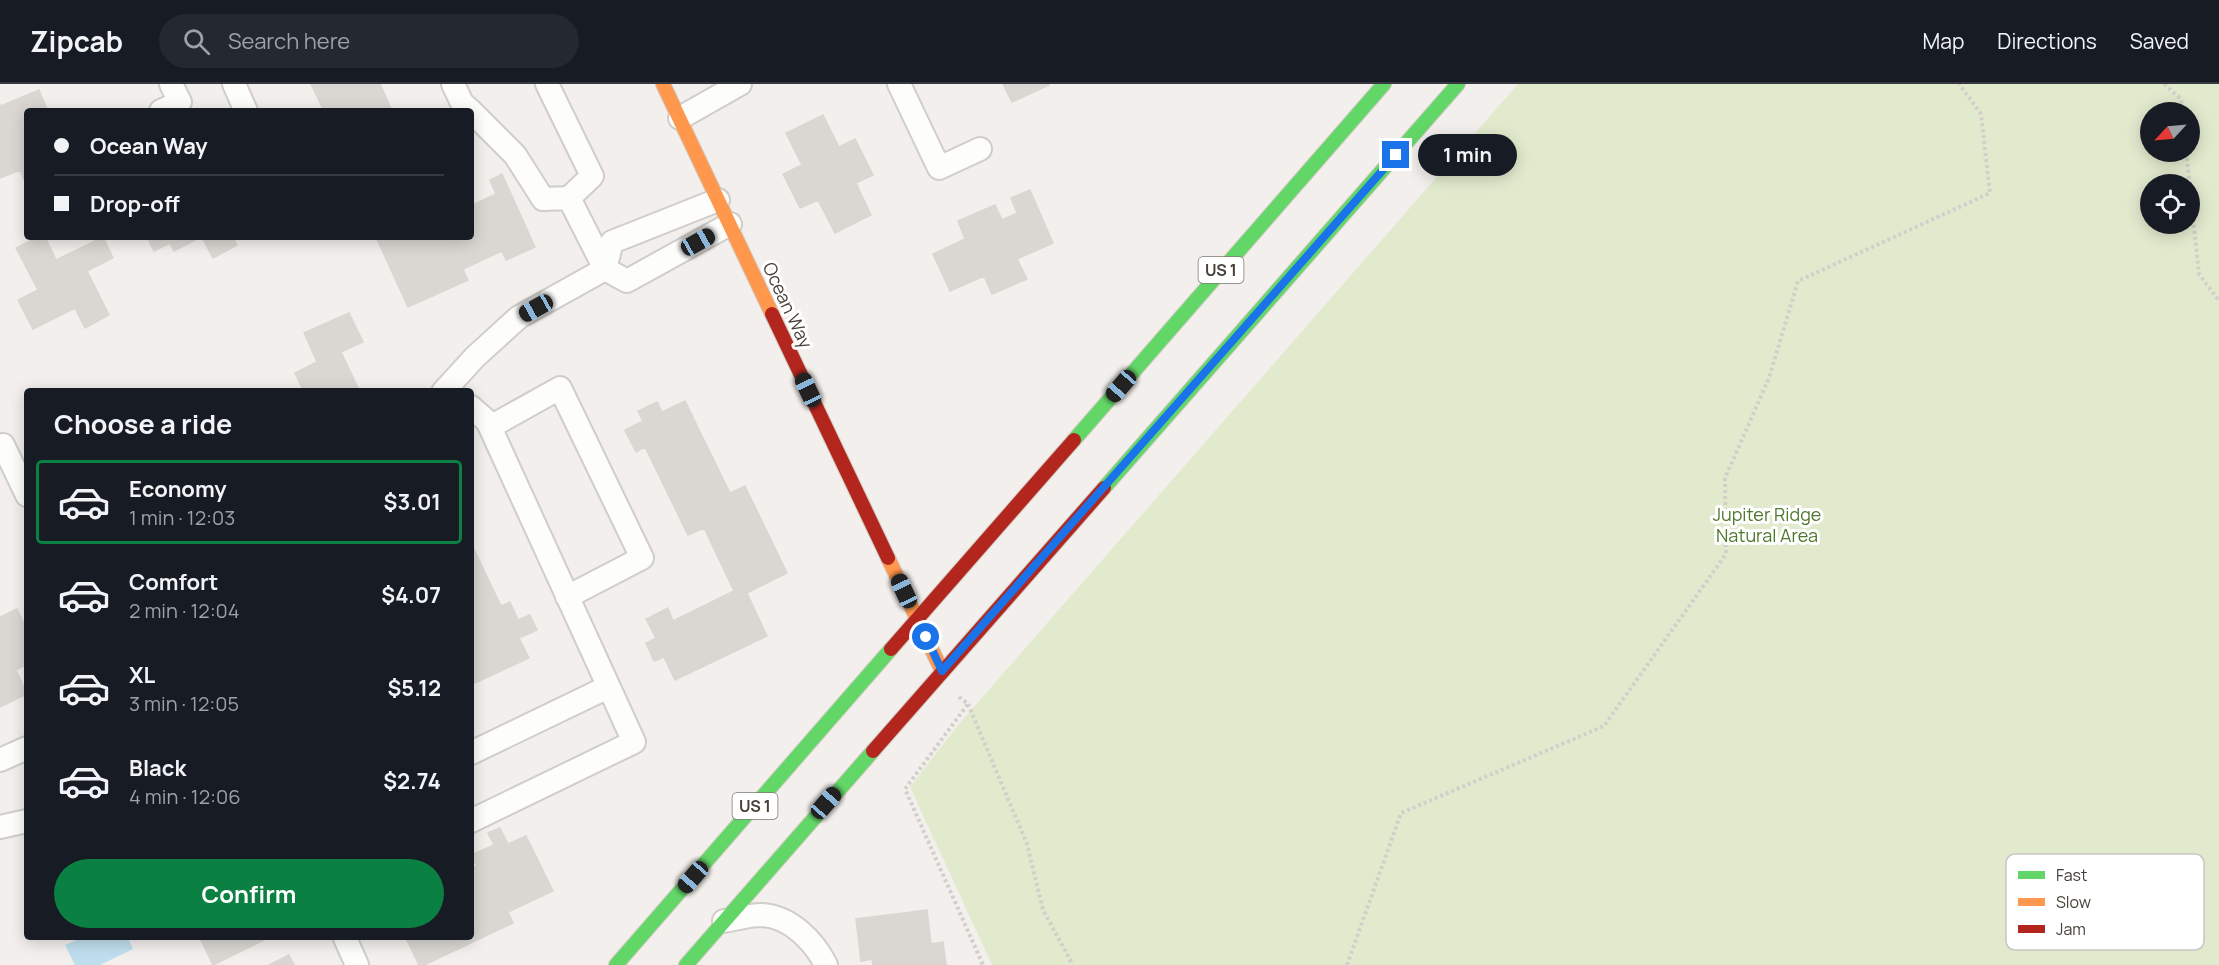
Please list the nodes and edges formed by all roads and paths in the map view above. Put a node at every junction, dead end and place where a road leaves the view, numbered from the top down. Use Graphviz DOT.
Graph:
graph roads {
  1 [pos="171,84"];
  2 [pos="234,84"];
  3 [pos="453,84"];
  4 [pos="547,84"];
  5 [pos="663,84"];
  6 [pos="740,84"];
  7 [pos="899,84"];
  8 [pos="1384,84"];
  9 [pos="1458,84"];
  10 [pos="1959,84"];
  11 [pos="2164,84"];
  12 [pos="2181,102"];
  13 [pos="167,108"];
  14 [pos="245,108"];
  15 [pos="468,108"];
  16 [pos="474,114"];
  17 [pos="680,118"];
  18 [pos="980,148"];
  19 [pos="569,198"];
  20 [pos="718,200"];
  21 [pos="730,224"];
  22 [pos="2195,234"];
  23 [pos="605,269"];
  24 [pos="2219,301"];
  25 [pos="447,388"];
  26 [pos="474,410"];
  27 [pos="490,427"];
  28 [pos="3,445"];
  29 [pos="24,489"];
  30 [pos="567,597"];
  31 [pos="917,620"];
  32 [pos="942,671"];
  33 [pos="608,687"];
  34 [pos="953,693"];
  35 [pos="968,704"];
  36 [pos="24,749"];
  37 [pos="474,752"];
  38 [pos="0,760"];
  39 [pos="474,820"];
  40 [pos="24,822"];
  41 [pos="0,827"];
  42 [pos="724,921"];
  43 [pos="346,940"];
  44 [pos="357,965"];
  45 [pos="616,965"];
  46 [pos="686,965"];
  47 [pos="826,965"];
  48 [pos="983,965"];
  49 [pos="1073,965"];
  50 [pos="1347,965"];
  1 -- 13 [label="street"];
  2 -- 14 [label="street"];
  3 -- 15 [label="street"];
  4 -- 19 [label="street"];
  5 -- 17 [label="main road, Ocean Way"];
  6 -- 17 [label="street"];
  7 -- 18 [label="street"];
  8 -- 31 [label="main road, US 1"];
  9 -- 32 [label="main road, US 1"];
  10 -- 50 [label="path"];
  11 -- 12 [label="path"];
  16 -- 19 [label="street"];
  17 -- 20 [label="main road, Ocean Way"];
  19 -- 23 [label="street"];
  20 -- 21 [label="main road, Ocean Way"];
  20 -- 23 [label="street"];
  21 -- 23 [label="street"];
  21 -- 31 [label="main road, Ocean Way"];
  22 -- 24 [label="path"];
  23 -- 25 [label="street"];
  26 -- 27 [label="street"];
  27 -- 30 [label="street"];
  27 -- 30 [label="street"];
  28 -- 29 [label="street"];
  30 -- 33 [label="street"];
  31 -- 32 [label="main road, Ocean Way"];
  31 -- 45 [label="main road, US 1"];
  32 -- 42 [label="main road, US 1"];
  33 -- 37 [label="street"];
  33 -- 39 [label="street"];
  34 -- 35 [label="path"];
  35 -- 48 [label="path"];
  35 -- 49 [label="path"];
  36 -- 38 [label="street"];
  40 -- 41 [label="street"];
  42 -- 46 [label="main road, US 1"];
  42 -- 47 [label="street"];
  43 -- 44 [label="street"];
}
